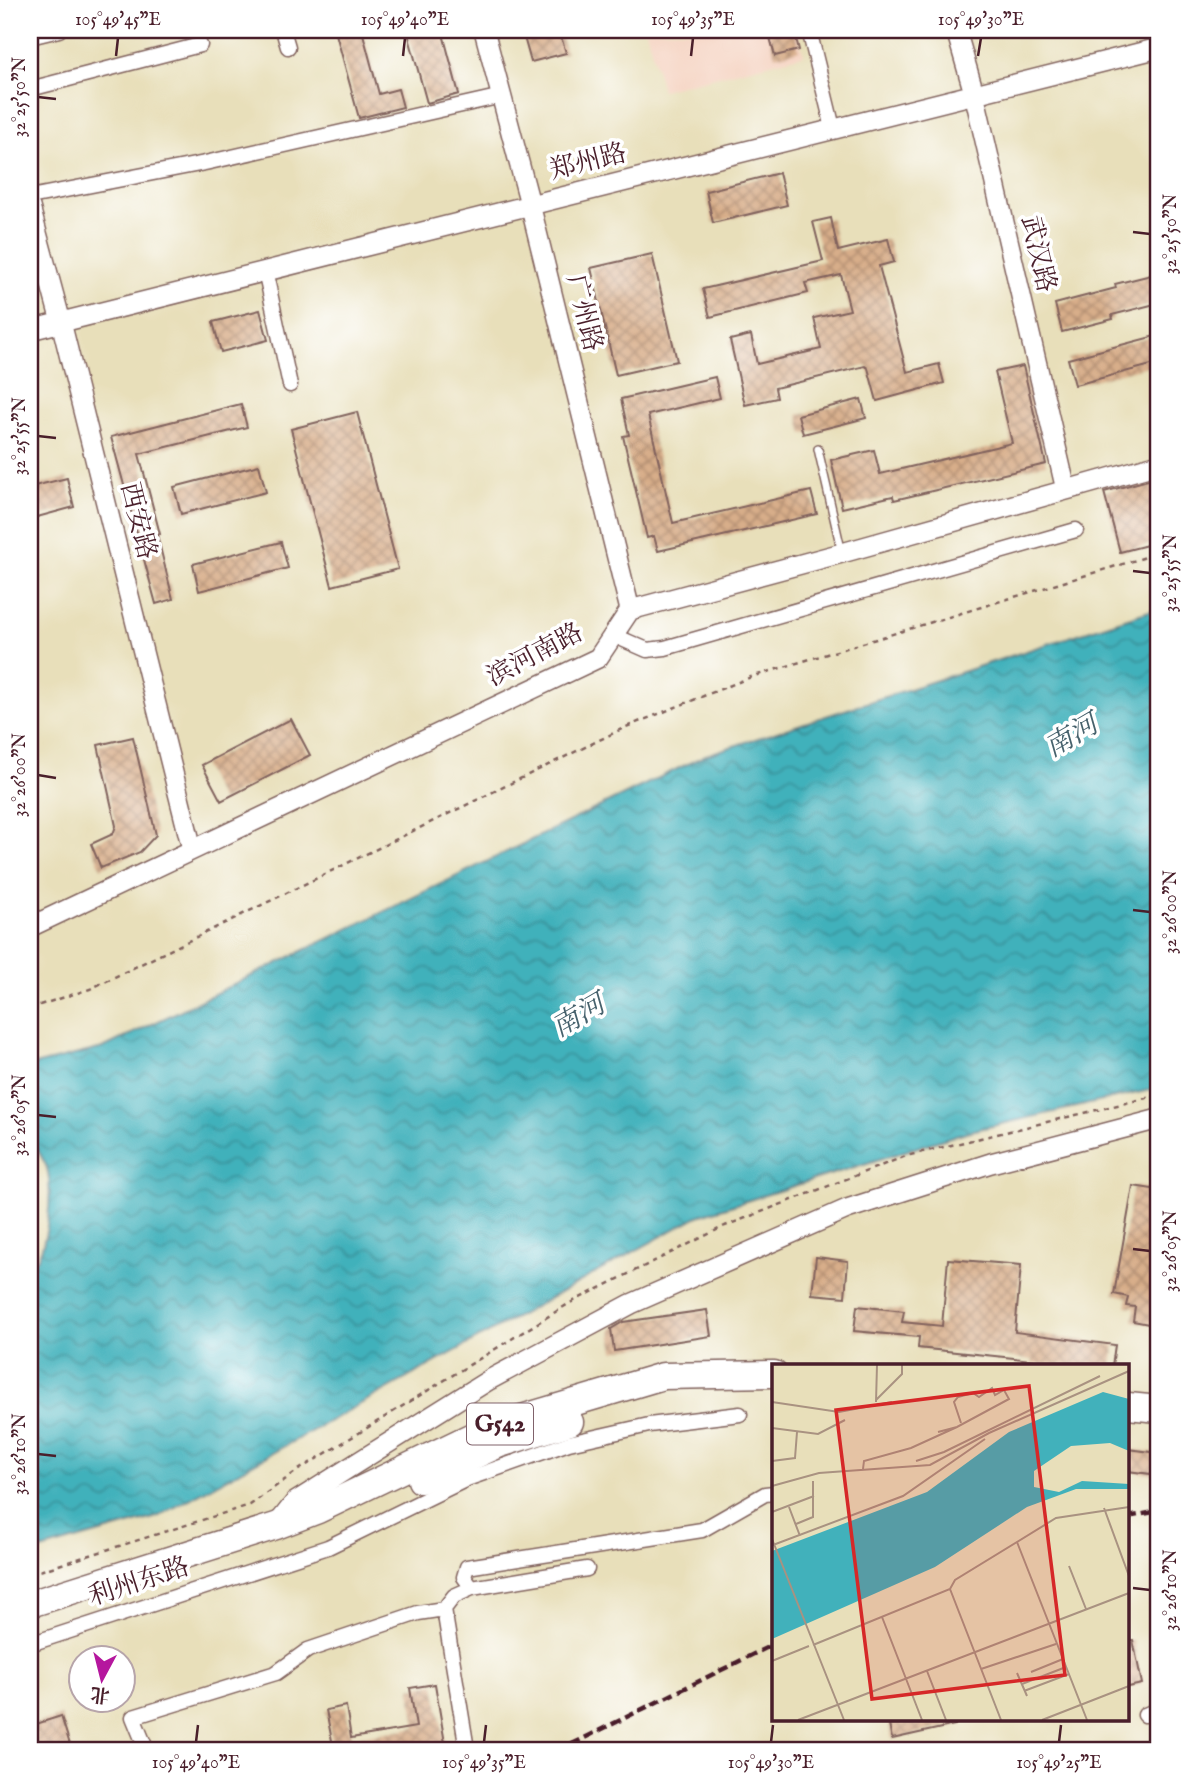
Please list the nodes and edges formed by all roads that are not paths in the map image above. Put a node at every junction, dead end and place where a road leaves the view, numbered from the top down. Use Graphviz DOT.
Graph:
graph roads {
  1 [pos="59,30"];
  2 [pos="283,30"];
  3 [pos="484,30"];
  4 [pos="809,30"];
  5 [pos="956,30"];
  6 [pos="30,37"];
  7 [pos="200,46"];
  8 [pos="288,47"];
  9 [pos="1159,48"];
  10 [pos="30,89"];
  11 [pos="974,93"];
  12 [pos="502,96"];
  13 [pos="833,128"];
  14 [pos="30,197"];
  15 [pos="530,204"];
  16 [pos="30,206"];
  17 [pos="265,270"];
  18 [pos="61,322"];
  19 [pos="30,330"];
  20 [pos="290,385"];
  21 [pos="818,449"];
  22 [pos="1159,464"];
  23 [pos="1066,490"];
  24 [pos="1076,530"];
  25 [pos="842,554"];
  26 [pos="630,610"];
  27 [pos="613,635"];
  28 [pos="192,849"];
  29 [pos="30,927"];
  30 [pos="1159,1119"];
  31 [pos="772,1374"];
  32 [pos="772,1391"];
  33 [pos="1130,1406"];
  34 [pos="1159,1409"];
  35 [pos="740,1414"];
  36 [pos="1130,1423"];
  37 [pos="1159,1425"];
  38 [pos="360,1476"];
  39 [pos="772,1493"];
  40 [pos="246,1541"];
  41 [pos="587,1569"];
  42 [pos="472,1588"];
  43 [pos="30,1604"];
  44 [pos="444,1609"];
  45 [pos="30,1617"];
  46 [pos="30,1643"];
  47 [pos="1159,1709"];
  48 [pos="1145,1715"];
  49 [pos="147,1751"];
  50 [pos="457,1751"];
  1 -- 6 [label="street"];
  2 -- 8 [label="street"];
  3 -- 12 [label="street, 广州路"];
  4 -- 13 [label="street"];
  5 -- 11 [label="street, 武汉路"];
  7 -- 10 [label="street"];
  9 -- 11 [label="street, 郑州路"];
  11 -- 13 [label="street, 郑州路"];
  11 -- 23 [label="street, 武汉路"];
  12 -- 14 [label="street"];
  12 -- 15 [label="street, 广州路"];
  13 -- 15 [label="street, 郑州路"];
  15 -- 17 [label="street, 郑州路"];
  15 -- 26 [label="street, 广州路"];
  16 -- 18 [label="street, 西安路"];
  17 -- 18 [label="street, 郑州路"];
  17 -- 20 [label="street"];
  18 -- 19 [label="street, 郑州路"];
  18 -- 28 [label="street, 西安路"];
  21 -- 25 [label="lane"];
  22 -- 23 [label="street"];
  23 -- 25 [label="street"];
  24 -- 27 [label="street"];
  25 -- 26 [label="street"];
  26 -- 27 [label="street, 滨河南路"];
  27 -- 28 [label="street, 滨河南路"];
  28 -- 29 [label="street, 滨河南路"];
  30 -- 38 [label="street"];
  31 -- 38 [label="highway, G542"];
  32 -- 40 [label="highway, G542"];
  33 -- 34 [label="highway"];
  35 -- 46 [label="street"];
  36 -- 37 [label="highway"];
  38 -- 40 [label="highway, G542"];
  39 -- 42 [label="street"];
  40 -- 43 [label="highway, 利州东路 / G542"];
  40 -- 45 [label="highway, 利州东路 / G542"];
  41 -- 42 [label="street"];
  42 -- 44 [label="street"];
  44 -- 49 [label="street"];
  44 -- 50 [label="street"];
  47 -- 48 [label="street"];
}
